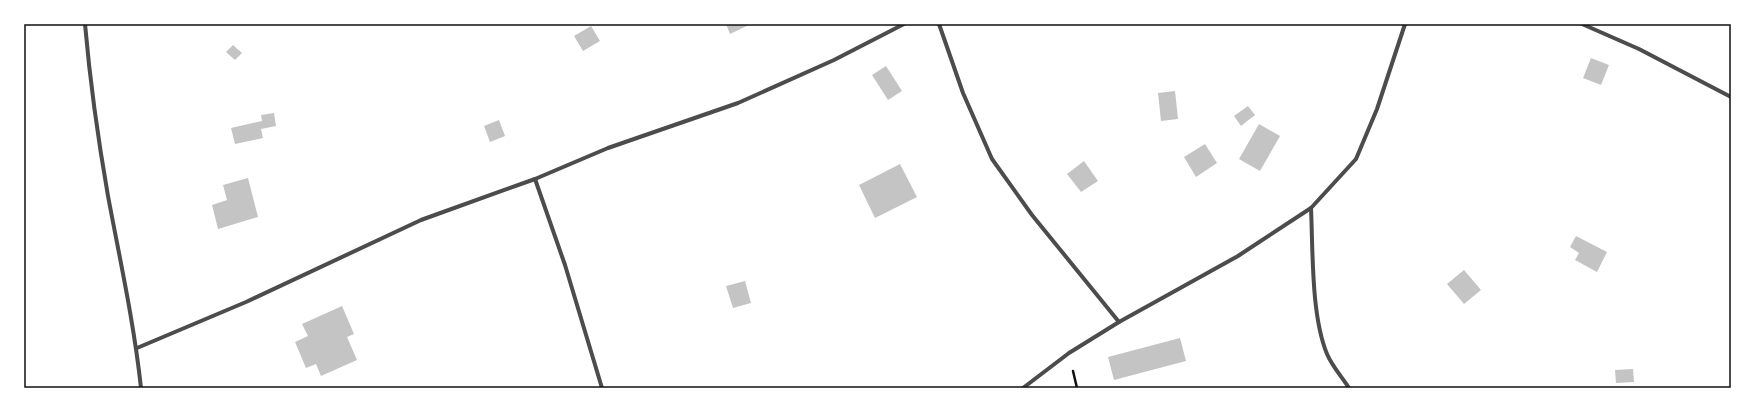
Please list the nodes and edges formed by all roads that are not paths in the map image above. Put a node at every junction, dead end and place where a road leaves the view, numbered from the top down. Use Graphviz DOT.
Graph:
graph roads {
  1 [pos="85,24"];
  2 [pos="904,24"];
  3 [pos="939,24"];
  4 [pos="1405,24"];
  5 [pos="1582,24"];
  6 [pos="1731,97"];
  7 [pos="536,179"];
  8 [pos="1311,208"];
  9 [pos="1119,322"];
  10 [pos="137,348"];
  11 [pos="141,388"];
  12 [pos="602,388"];
  13 [pos="1023,388"];
  14 [pos="1349,388"];
  1 -- 10 [label="street"];
  2 -- 7 [label="street"];
  3 -- 9 [label="street"];
  4 -- 8 [label="street"];
  5 -- 6 [label="street"];
  7 -- 10 [label="street"];
  7 -- 12 [label="street"];
  8 -- 9 [label="street"];
  8 -- 14 [label="street"];
  9 -- 13 [label="street"];
  10 -- 11 [label="street"];
}
